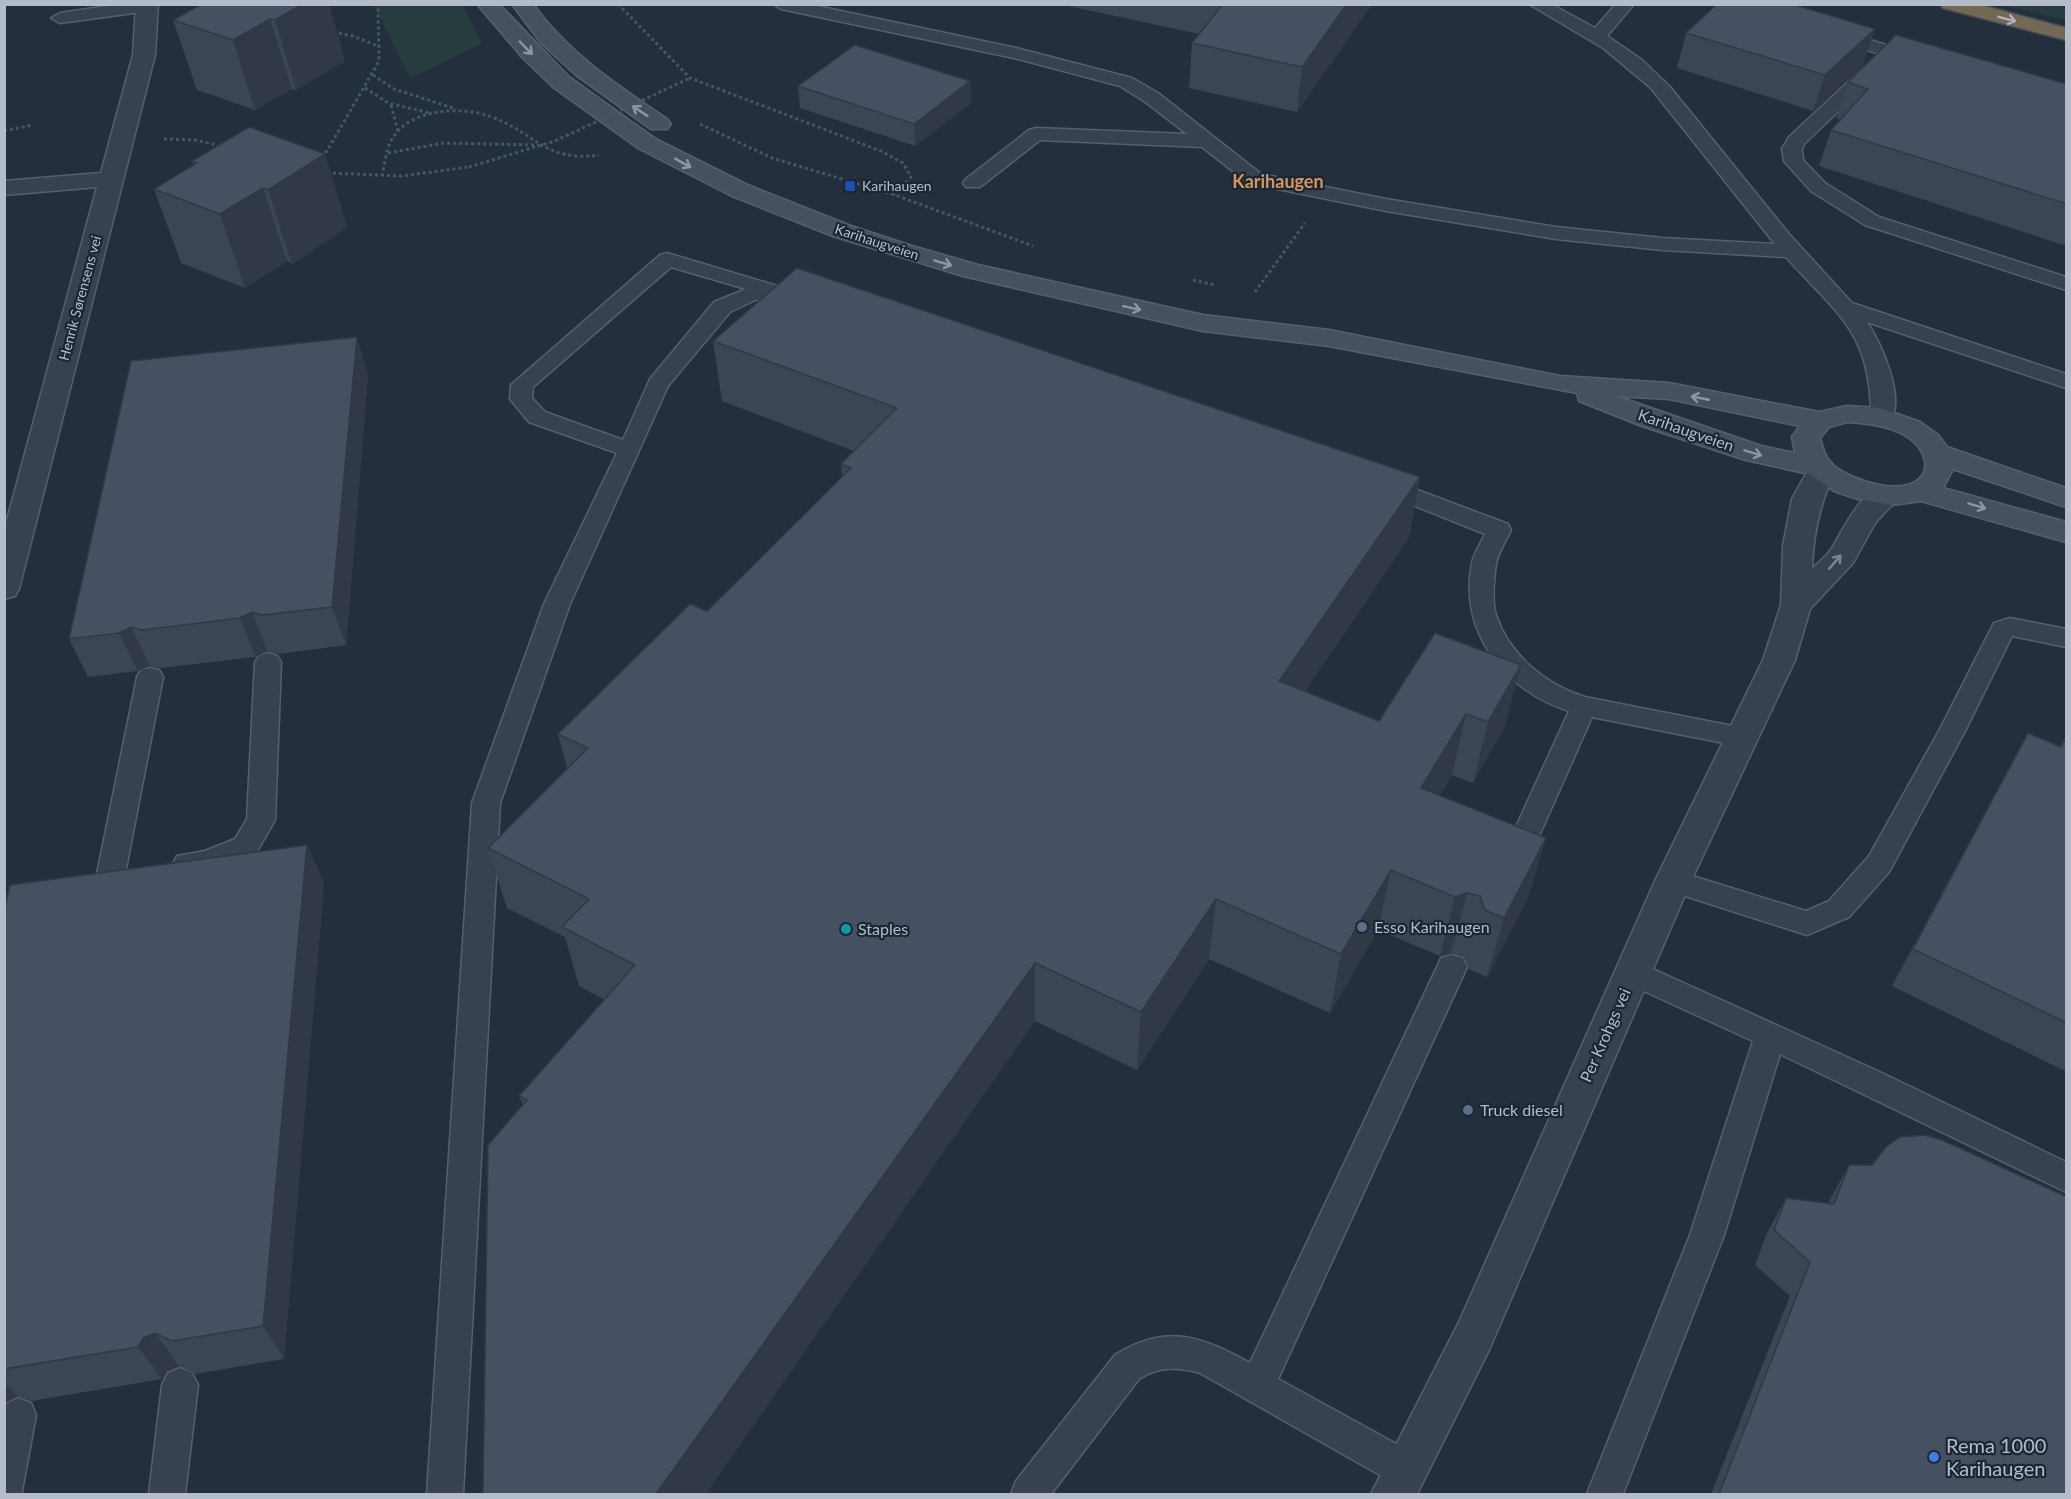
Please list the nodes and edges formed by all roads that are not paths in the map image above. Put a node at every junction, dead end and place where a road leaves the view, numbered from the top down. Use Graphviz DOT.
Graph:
graph roads {
  1 [pos="487,4"];
  2 [pos="522,4"];
  3 [pos="781,4"];
  4 [pos="1537,4"];
  5 [pos="1626,4"];
  6 [pos="1950,4"];
  7 [pos="147,5"];
  8 [pos="60,18"];
  9 [pos="1814,28"];
  10 [pos="2067,34"];
  11 [pos="1596,37"];
  12 [pos="1890,51"];
  13 [pos="1935,65"];
  14 [pos="1207,141"];
  15 [pos="111,179"];
  16 [pos="973,183"];
  17 [pos="4,188"];
  18 [pos="1792,251"];
  19 [pos="2067,284"];
  20 [pos="784,294"];
  21 [pos="1842,307"];
  22 [pos="824,308"];
  23 [pos="1329,338"];
  24 [pos="2067,381"];
  25 [pos="1560,384"];
  26 [pos="1882,417"];
  27 [pos="1819,421"];
  28 [pos="630,450"];
  29 [pos="1937,453"];
  30 [pos="1819,469"];
  31 [pos="1356,476"];
  32 [pos="1920,490"];
  33 [pos="1887,495"];
  34 [pos="2067,498"];
  35 [pos="2067,532"];
  36 [pos="4,589"];
  37 [pos="1796,605"];
  38 [pos="2067,638"];
  39 [pos="268,662"];
  40 [pos="150,677"];
  41 [pos="1584,706"];
  42 [pos="1744,736"];
  43 [pos="1508,874"];
  44 [pos="1673,881"];
  45 [pos="1452,967"];
  46 [pos="1633,972"];
  47 [pos="1770,1035"];
  48 [pos="2067,1178"];
  49 [pos="180,1385"];
  50 [pos="1257,1386"];
  51 [pos="18,1415"];
  52 [pos="1400,1482"];
  53 [pos="4,1491"];
  54 [pos="167,1494"];
  55 [pos="445,1494"];
  56 [pos="1029,1494"];
  57 [pos="1605,1494"];
  1 -- 23 [label="main road, Karihaugveien, one-way"];
  23 -- 2 [label="main road, Karihaugveien, one-way"];
  3 -- 14 [label="lane"];
  4 -- 11 [label="lane"];
  5 -- 11 [label="lane"];
  6 -- 10 [label="highway, one-way"];
  7 -- 8 [label="lane"];
  7 -- 15 [label="street, Henrik Sørensens vei"];
  9 -- 12 [label="lane"];
  11 -- 18 [label="lane"];
  12 -- 13 [label="lane"];
  12 -- 19 [label="lane"];
  14 -- 16 [label="lane"];
  14 -- 18 [label="lane"];
  15 -- 17 [label="street"];
  15 -- 36 [label="street, Henrik Sørensens vei"];
  18 -- 21 [label="lane"];
  20 -- 22 [label="lane"];
  20 -- 28 [label="lane"];
  20 -- 28 [label="lane"];
  21 -- 24 [label="lane"];
  21 -- 26 [label="lane"];
  23 -- 25 [label="main road, Karihaugveien"];
  27 -- 25 [label="main road, Karihaugveien, one-way"];
  25 -- 30 [label="main road, Karihaugveien, one-way"];
  26 -- 27 [label="main road, Karihaugveien"];
  26 -- 29 [label="main road, Karihaugveien"];
  27 -- 30 [label="main road"];
  28 -- 55 [label="lane"];
  29 -- 32 [label="main road"];
  29 -- 34 [label="main road, Karihaugveien"];
  30 -- 33 [label="main road, Karihaugveien"];
  30 -- 37 [label="street, Per Krohgs vei"];
  31 -- 41 [label="lane"];
  32 -- 33 [label="main road, Karihaugveien"];
  32 -- 35 [label="main road, Karihaugveien, one-way"];
  37 -- 33 [label="street, Per Krohgs vei, one-way"];
  37 -- 42 [label="street, Per Krohgs vei"];
  38 -- 44 [label="lane"];
  39 -- 40 [label="lane"];
  41 -- 42 [label="lane"];
  41 -- 43 [label="lane"];
  42 -- 44 [label="street, Per Krohgs vei"];
  44 -- 46 [label="street, Per Krohgs vei"];
  45 -- 50 [label="lane"];
  46 -- 47 [label="lane"];
  46 -- 52 [label="street, Per Krohgs vei"];
  47 -- 48 [label="lane"];
  47 -- 57 [label="lane"];
  49 -- 54 [label="lane"];
  50 -- 52 [label="lane"];
  50 -- 56 [label="lane"];
  51 -- 53 [label="lane"];
}
